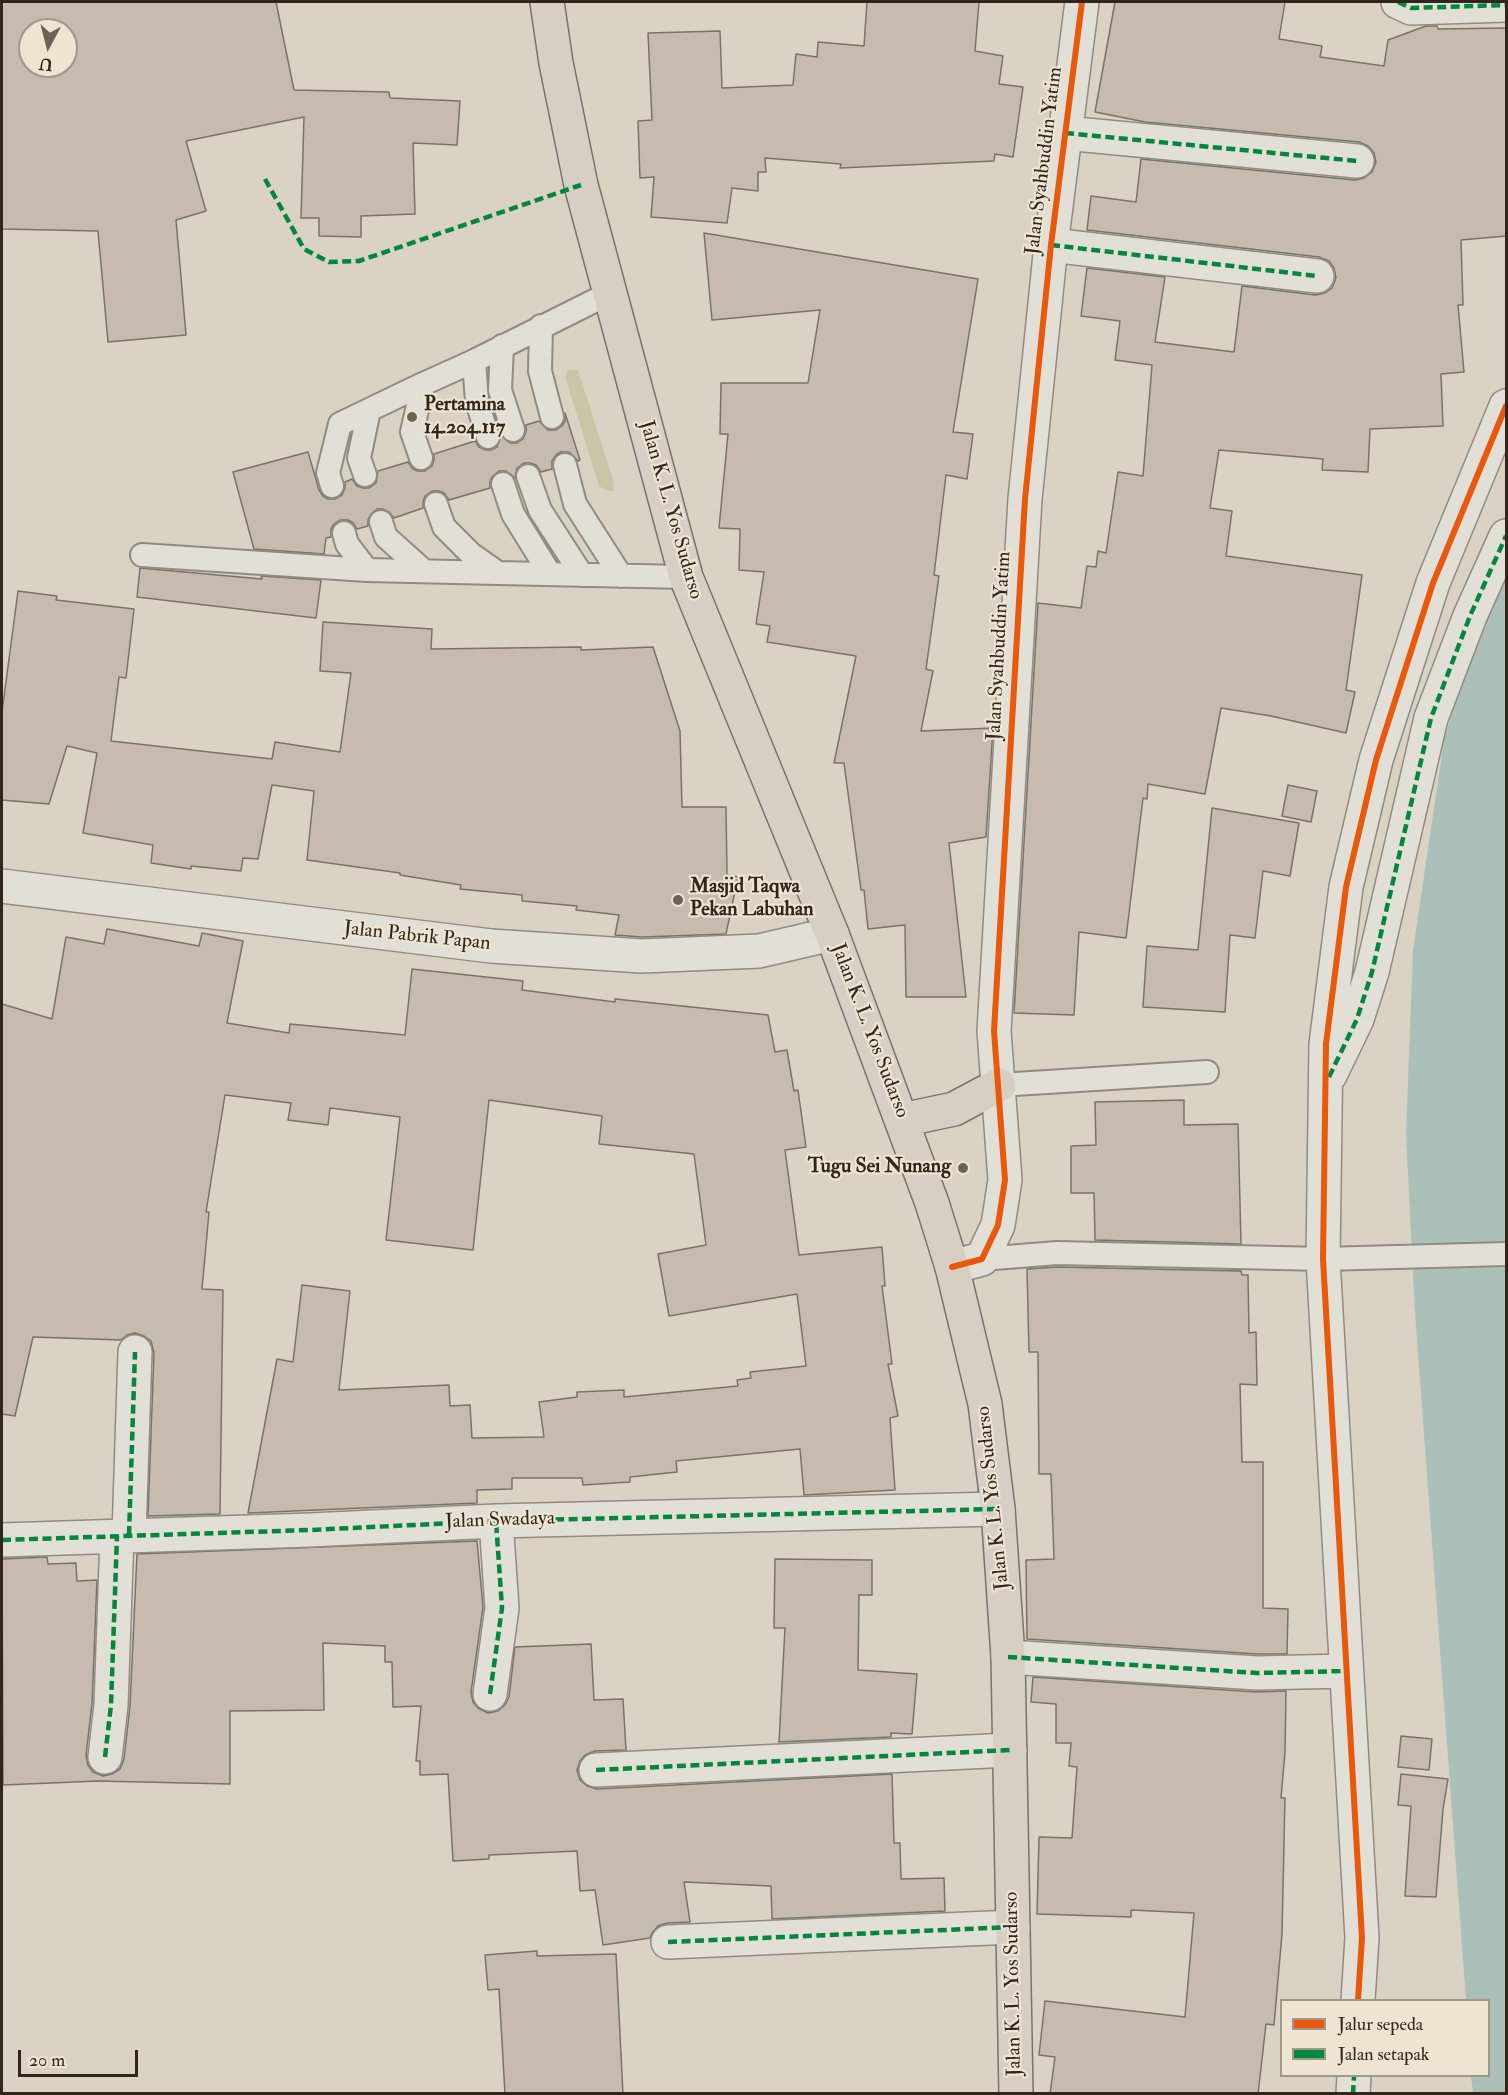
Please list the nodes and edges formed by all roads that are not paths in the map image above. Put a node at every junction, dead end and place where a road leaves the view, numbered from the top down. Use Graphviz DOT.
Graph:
graph roads {
  1 [pos="547,2"];
  2 [pos="1082,2"];
  3 [pos="1398,2"];
  4 [pos="1506,5"];
  5 [pos="1065,133"];
  6 [pos="1357,161"];
  7 [pos="1051,245"];
  8 [pos="1317,276"];
  9 [pos="610,293"];
  10 [pos="541,326"];
  11 [pos="502,346"];
  12 [pos="474,361"];
  13 [pos="423,384"];
  14 [pos="1506,406"];
  15 [pos="369,410"];
  16 [pos="552,417"];
  17 [pos="513,429"];
  18 [pos="488,437"];
  19 [pos="421,458"];
  20 [pos="565,465"];
  21 [pos="365,475"];
  22 [pos="528,476"];
  23 [pos="503,484"];
  24 [pos="332,486"];
  25 [pos="436,504"];
  26 [pos="381,522"];
  27 [pos="344,533"];
  28 [pos="1506,536"];
  29 [pos="142,555"];
  30 [pos="367,570"];
  31 [pos="424,571"];
  32 [pos="498,573"];
  33 [pos="550,574"];
  34 [pos="582,575"];
  35 [pos="621,576"];
  36 [pos="686,577"];
  37 [pos="2,886"];
  38 [pos="832,934"];
  39 [pos="1207,1072"];
  40 [pos="999,1085"];
  41 [pos="1325,1085"];
  42 [pos="902,1120"];
  43 [pos="1506,1254"];
  44 [pos="1338,1259"];
  45 [pos="967,1263"];
  46 [pos="135,1352"];
  47 [pos="998,1509"];
  48 [pos="496,1521"];
  49 [pos="123,1536"];
  50 [pos="2,1540"];
  51 [pos="1008,1658"];
  52 [pos="1346,1671"];
  53 [pos="490,1694"];
  54 [pos="1010,1750"];
  55 [pos="105,1757"];
  56 [pos="596,1770"];
  57 [pos="1013,1927"];
  58 [pos="668,1942"];
  59 [pos="1358,1999"];
  60 [pos="1354,2077"];
  61 [pos="1016,2094"];
  62 [pos="1353,2094"];
  1 -- 9 [label="highway, Jalan K. L. Yos Sudarso"];
  2 -- 5 [label="street, Jalan Syahbuddin Yatim"];
  3 -- 4 [label="street"];
  5 -- 6 [label="street"];
  5 -- 7 [label="street, Jalan Syahbuddin Yatim"];
  7 -- 8 [label="street"];
  7 -- 40 [label="street, Jalan Syahbuddin Yatim"];
  9 -- 10 [label="lane"];
  9 -- 36 [label="highway, Jalan K. L. Yos Sudarso"];
  10 -- 11 [label="lane"];
  10 -- 16 [label="lane"];
  11 -- 12 [label="lane"];
  11 -- 17 [label="lane"];
  12 -- 13 [label="lane"];
  12 -- 18 [label="lane"];
  13 -- 15 [label="lane"];
  13 -- 19 [label="lane"];
  14 -- 41 [label="street"];
  15 -- 21 [label="lane"];
  15 -- 24 [label="lane"];
  20 -- 35 [label="lane"];
  22 -- 34 [label="lane"];
  23 -- 33 [label="lane"];
  25 -- 32 [label="lane"];
  26 -- 31 [label="lane"];
  27 -- 30 [label="lane"];
  28 -- 41 [label="street"];
  29 -- 30 [label="lane"];
  30 -- 31 [label="lane"];
  31 -- 32 [label="lane"];
  32 -- 33 [label="lane"];
  33 -- 34 [label="lane"];
  34 -- 35 [label="lane"];
  35 -- 36 [label="lane"];
  36 -- 38 [label="highway, Jalan K. L. Yos Sudarso"];
  37 -- 38 [label="street, Jalan Pabrik Papan"];
  38 -- 42 [label="highway, Jalan K. L. Yos Sudarso"];
  39 -- 40 [label="lane"];
  40 -- 42 [label="highway"];
  40 -- 45 [label="street, Jalan Syahbuddin Yatim"];
  41 -- 44 [label="street"];
  42 -- 45 [label="highway, Jalan K. L. Yos Sudarso"];
  43 -- 44 [label="lane"];
  44 -- 45 [label="lane"];
  44 -- 52 [label="street"];
  45 -- 47 [label="highway, Jalan K. L. Yos Sudarso"];
  46 -- 49 [label="street"];
  47 -- 48 [label="street, Jalan Swadaya"];
  47 -- 51 [label="highway, Jalan K. L. Yos Sudarso"];
  48 -- 49 [label="street, Jalan Swadaya"];
  48 -- 53 [label="street"];
  49 -- 50 [label="street, Jalan Swadaya"];
  49 -- 55 [label="street"];
  51 -- 52 [label="street"];
  51 -- 54 [label="highway, Jalan K. L. Yos Sudarso"];
  52 -- 59 [label="street"];
  54 -- 56 [label="street"];
  54 -- 57 [label="highway, Jalan K. L. Yos Sudarso"];
  57 -- 58 [label="street"];
  57 -- 61 [label="highway, Jalan K. L. Yos Sudarso"];
  60 -- 62 [label="street"];
}
